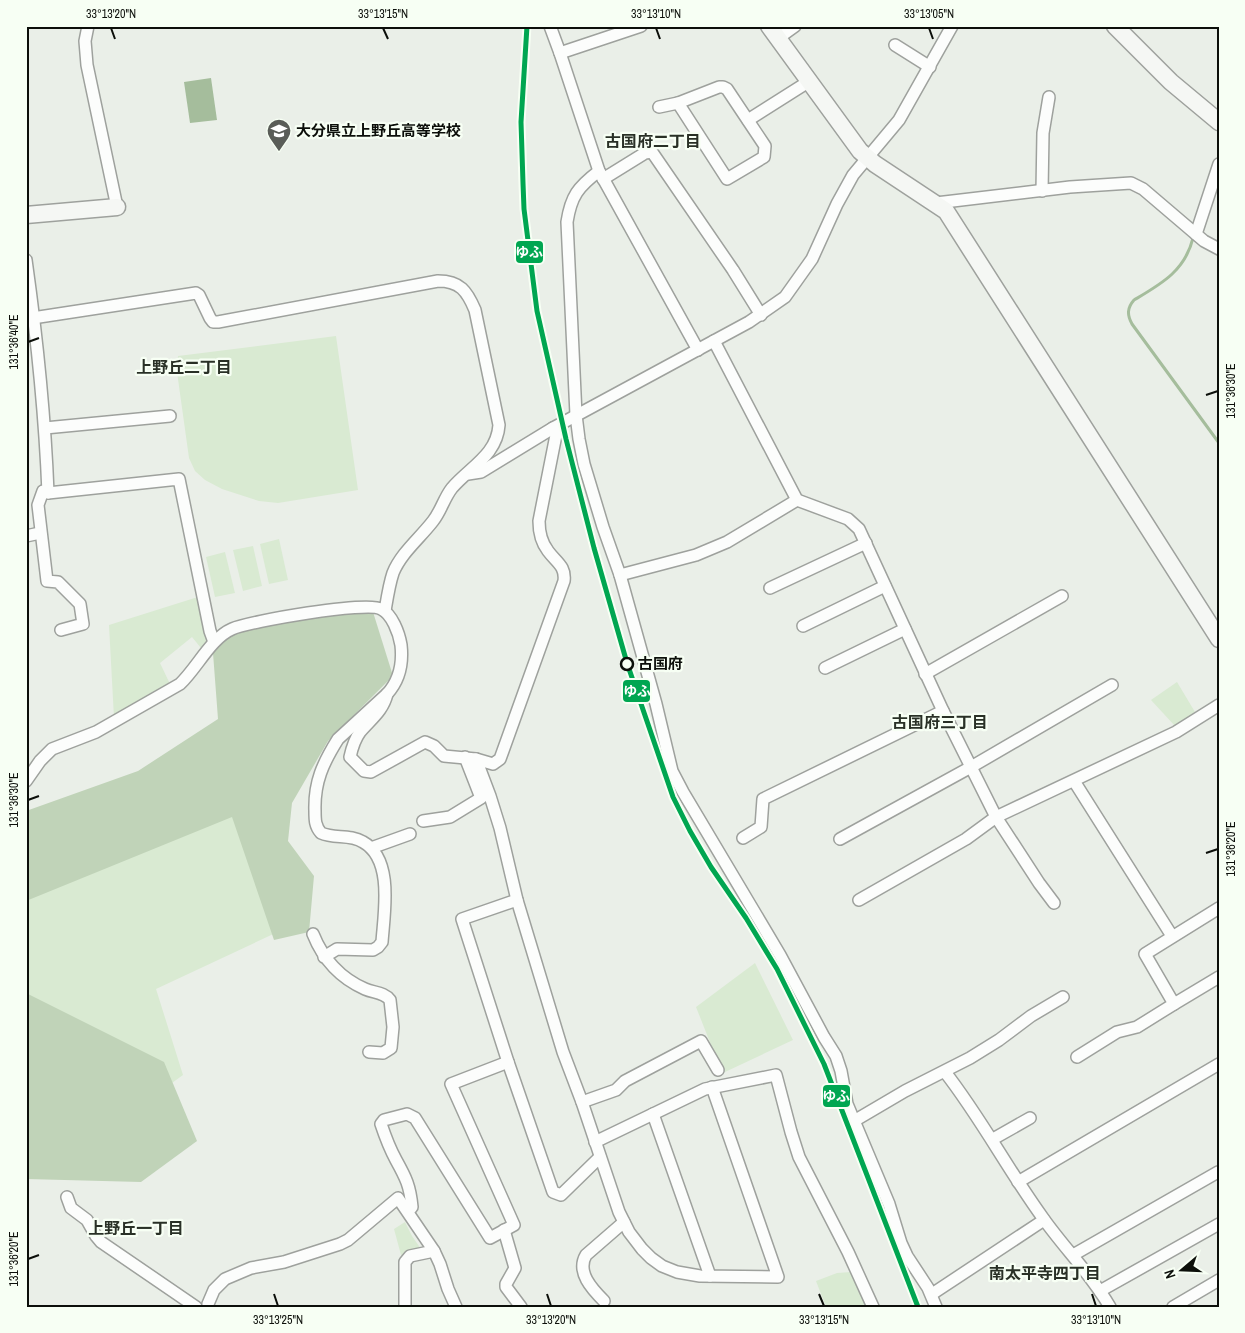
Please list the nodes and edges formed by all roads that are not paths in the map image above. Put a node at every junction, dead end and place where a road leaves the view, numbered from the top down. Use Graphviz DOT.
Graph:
graph roads {
  1 [pos="88,26"];
  2 [pos="550,26"];
  3 [pos="641,26"];
  4 [pos="795,26"];
  5 [pos="952,26"];
  6 [pos="1115,26"];
  7 [pos="773,33"];
  8 [pos="895,44"];
  9 [pos="560,53"];
  10 [pos="930,67"];
  11 [pos="808,82"];
  12 [pos="1049,97"];
  13 [pos="678,103"];
  14 [pos="659,107"];
  15 [pos="748,120"];
  16 [pos="1219,122"];
  17 [pos="866,157"];
  18 [pos="1219,164"];
  19 [pos="601,175"];
  20 [pos="1042,191"];
  21 [pos="936,203"];
  22 [pos="117,207"];
  23 [pos="26,215"];
  24 [pos="1196,234"];
  25 [pos="1219,249"];
  26 [pos="26,260"];
  27 [pos="761,315"];
  28 [pos="30,319"];
  29 [pos="714,341"];
  30 [pos="698,350"];
  31 [pos="576,415"];
  32 [pos="170,416"];
  33 [pos="45,428"];
  34 [pos="553,428"];
  35 [pos="468,474"];
  36 [pos="48,493"];
  37 [pos="797,500"];
  38 [pos="40,533"];
  39 [pos="26,536"];
  40 [pos="866,543"];
  41 [pos="620,575"];
  42 [pos="885,586"];
  43 [pos="770,588"];
  44 [pos="1062,596"];
  45 [pos="385,611"];
  46 [pos="803,626"];
  47 [pos="905,629"];
  48 [pos="61,630"];
  49 [pos="1219,639"];
  50 [pos="214,642"];
  51 [pos="825,668"];
  52 [pos="925,674"];
  53 [pos="1112,684"];
  54 [pos="387,694"];
  55 [pos="1219,705"];
  56 [pos="943,711"];
  57 [pos="470,758"];
  58 [pos="971,767"];
  59 [pos="26,781"];
  60 [pos="1074,781"];
  61 [pos="996,817"];
  62 [pos="423,821"];
  63 [pos="410,834"];
  64 [pos="743,838"];
  65 [pos="840,839"];
  66 [pos="371,848"];
  67 [pos="517,900"];
  68 [pos="859,900"];
  69 [pos="1054,904"];
  70 [pos="1219,908"];
  71 [pos="313,934"];
  72 [pos="1172,936"];
  73 [pos="324,957"];
  74 [pos="1219,977"];
  75 [pos="1063,997"];
  76 [pos="1174,1004"];
  77 [pos="369,1052"];
  78 [pos="1077,1057"];
  79 [pos="508,1062"];
  80 [pos="1219,1064"];
  81 [pos="718,1070"];
  82 [pos="945,1072"];
  83 [pos="712,1087"];
  84 [pos="582,1102"];
  85 [pos="654,1114"];
  86 [pos="1030,1118"];
  87 [pos="854,1121"];
  88 [pos="993,1139"];
  89 [pos="595,1142"];
  90 [pos="600,1157"];
  91 [pos="1218,1172"];
  92 [pos="1018,1182"];
  93 [pos="67,1197"];
  94 [pos="408,1211"];
  95 [pos="1044,1220"];
  96 [pos="624,1222"];
  97 [pos="1219,1224"];
  98 [pos="504,1230"];
  99 [pos="434,1250"];
  100 [pos="1073,1255"];
  101 [pos="710,1276"];
  102 [pos="1219,1280"];
  103 [pos="1100,1291"];
  104 [pos="932,1294"];
  105 [pos="604,1301"];
  106 [pos="205,1306"];
  107 [pos="405,1307"];
  108 [pos="456,1307"];
  109 [pos="521,1307"];
  110 [pos="873,1307"];
  111 [pos="936,1307"];
  112 [pos="1110,1307"];
  113 [pos="1173,1307"];
  1 -- 22 [label="street"];
  2 -- 9 [label="street"];
  3 -- 9 [label="street"];
  4 -- 7 [label="street"];
  5 -- 10 [label="street"];
  6 -- 16 [label="street"];
  7 -- 11 [label="street"];
  8 -- 10 [label="street"];
  9 -- 19 [label="street"];
  10 -- 17 [label="street"];
  11 -- 15 [label="street"];
  11 -- 17 [label="street"];
  12 -- 20 [label="street"];
  13 -- 14 [label="street"];
  13 -- 15 [label="street"];
  13 -- 15 [label="street"];
  17 -- 21 [label="street"];
  17 -- 27 [label="street"];
  18 -- 24 [label="street"];
  19 -- 27 [label="street"];
  19 -- 30 [label="street"];
  19 -- 31 [label="street"];
  20 -- 21 [label="street"];
  20 -- 24 [label="street"];
  21 -- 49 [label="street"];
  22 -- 23 [label="street"];
  24 -- 25 [label="street"];
  26 -- 28 [label="street"];
  27 -- 29 [label="street"];
  28 -- 33 [label="street"];
  28 -- 35 [label="street"];
  29 -- 30 [label="street"];
  29 -- 37 [label="street"];
  30 -- 31 [label="street"];
  31 -- 34 [label="street"];
  31 -- 41 [label="street"];
  32 -- 33 [label="street"];
  33 -- 36 [label="street"];
  34 -- 35 [label="street"];
  34 -- 57 [label="street"];
  35 -- 45 [label="street"];
  36 -- 38 [label="street"];
  36 -- 50 [label="street"];
  37 -- 40 [label="street"];
  37 -- 41 [label="street"];
  38 -- 39 [label="street"];
  38 -- 48 [label="street"];
  40 -- 42 [label="street"];
  40 -- 43 [label="street"];
  41 -- 87 [label="street"];
  42 -- 46 [label="street"];
  42 -- 47 [label="street"];
  44 -- 52 [label="street"];
  45 -- 50 [label="street"];
  45 -- 54 [label="street"];
  47 -- 51 [label="street"];
  47 -- 52 [label="street"];
  50 -- 59 [label="street"];
  52 -- 56 [label="street"];
  53 -- 58 [label="street"];
  54 -- 57 [label="street"];
  54 -- 66 [label="street"];
  55 -- 60 [label="street"];
  56 -- 58 [label="street"];
  56 -- 64 [label="street"];
  57 -- 62 [label="street"];
  57 -- 67 [label="street"];
  58 -- 61 [label="street"];
  58 -- 65 [label="street"];
  60 -- 61 [label="street"];
  60 -- 72 [label="street"];
  61 -- 68 [label="street"];
  61 -- 69 [label="street"];
  63 -- 66 [label="street"];
  66 -- 73 [label="street"];
  67 -- 79 [label="street"];
  67 -- 84 [label="street"];
  70 -- 72 [label="street"];
  71 -- 73 [label="street"];
  72 -- 76 [label="street"];
  73 -- 77 [label="street"];
  74 -- 76 [label="street"];
  75 -- 82 [label="street"];
  76 -- 78 [label="street"];
  79 -- 90 [label="street"];
  79 -- 98 [label="street"];
  80 -- 92 [label="street"];
  81 -- 84 [label="street"];
  82 -- 87 [label="street"];
  82 -- 88 [label="street"];
  83 -- 85 [label="street"];
  83 -- 101 [label="street"];
  83 -- 110 [label="street"];
  84 -- 89 [label="street"];
  85 -- 89 [label="street"];
  85 -- 101 [label="street"];
  86 -- 88 [label="street"];
  87 -- 104 [label="street"];
  88 -- 92 [label="street"];
  89 -- 90 [label="street"];
  90 -- 96 [label="street"];
  91 -- 100 [label="street"];
  92 -- 95 [label="street"];
  93 -- 106 [label="street"];
  94 -- 98 [label="street"];
  94 -- 99 [label="street"];
  94 -- 106 [label="street"];
  95 -- 100 [label="street"];
  95 -- 104 [label="street"];
  96 -- 101 [label="street"];
  96 -- 105 [label="street"];
  97 -- 103 [label="street"];
  98 -- 109 [label="street"];
  99 -- 107 [label="street"];
  99 -- 108 [label="street"];
  100 -- 103 [label="street"];
  102 -- 113 [label="street"];
  103 -- 112 [label="street"];
  104 -- 111 [label="street"];
}
